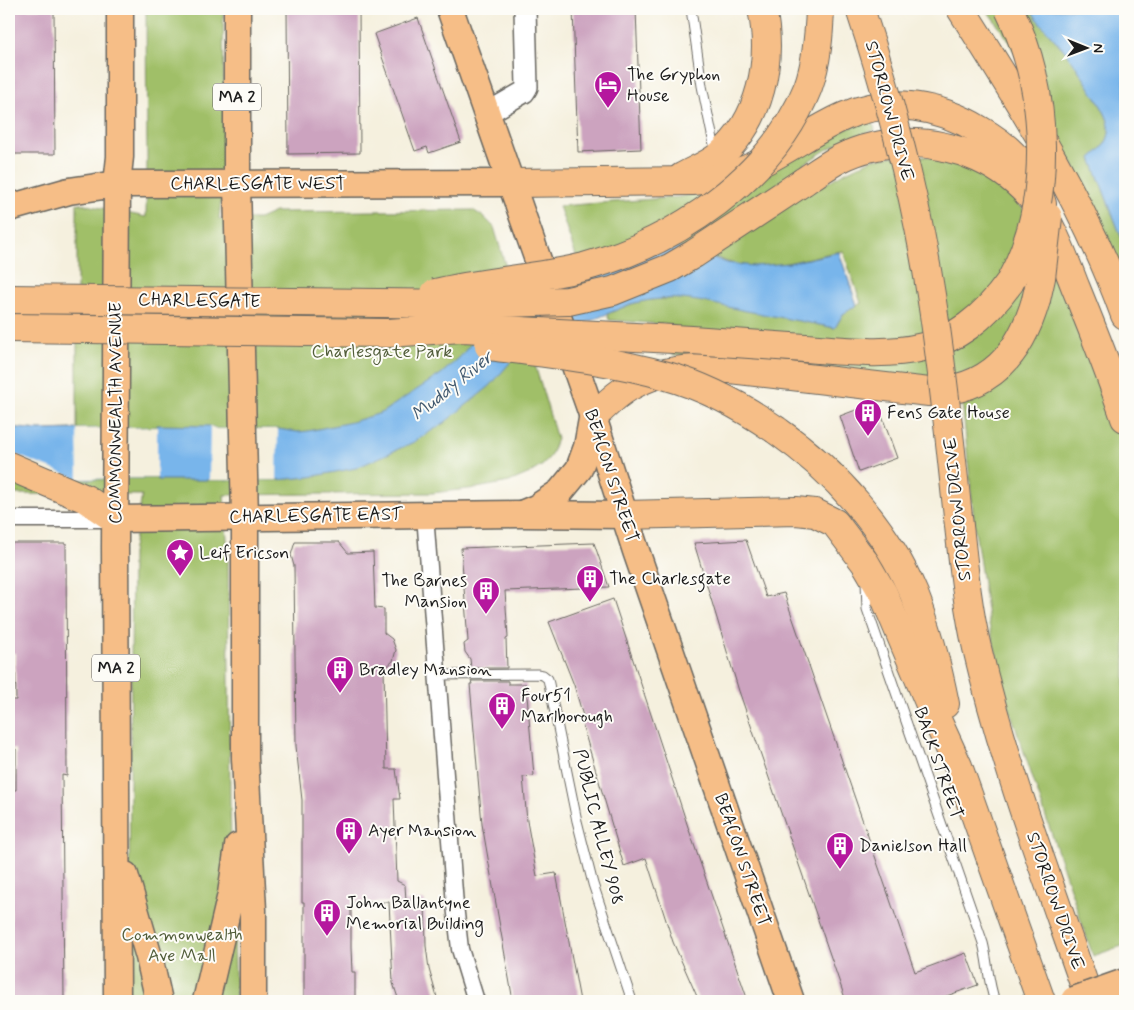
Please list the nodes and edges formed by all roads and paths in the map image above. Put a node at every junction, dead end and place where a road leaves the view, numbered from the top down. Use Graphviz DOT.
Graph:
graph roads {
  1 [pos="120,9"];
  2 [pos="236,9"];
  3 [pos="450,9"];
  4 [pos="525,9"];
  5 [pos="691,9"];
  6 [pos="762,9"];
  7 [pos="820,9"];
  8 [pos="860,9"];
  9 [pos="961,9"];
  10 [pos="1009,9"];
  11 [pos="1039,106"];
  12 [pos="486,114"];
  13 [pos="717,158"];
  14 [pos="675,180"];
  15 [pos="510,183"];
  16 [pos="117,184"];
  17 [pos="237,184"];
  18 [pos="13,202"];
  19 [pos="1044,217"];
  20 [pos="9,299"];
  21 [pos="388,304"];
  22 [pos="1125,315"];
  23 [pos="9,328"];
  24 [pos="388,333"];
  25 [pos="592,417"];
  26 [pos="1125,418"];
  27 [pos="9,466"];
  28 [pos="521,514"];
  29 [pos="425,515"];
  30 [pos="624,515"];
  31 [pos="244,517"];
  32 [pos="9,519"];
  33 [pos="115,519"];
  34 [pos="866,564"];
  35 [pos="437,675"];
  36 [pos="245,758"];
  37 [pos="958,766"];
  38 [pos="116,817"];
  39 [pos="1125,982"];
  40 [pos="117,1001"];
  41 [pos="159,1001"];
  42 [pos="206,1001"];
  43 [pos="252,1001"];
  44 [pos="476,1001"];
  45 [pos="632,1001"];
  46 [pos="790,1001"];
  47 [pos="995,1001"];
  48 [pos="1041,1001"];
  49 [pos="1070,1001"];
  50 [pos="1090,1001"];
  1 -- 16 [label="main road, COMMONWEALTH AVENUE / MA 2"];
  2 -- 17 [label="main road, MA 2"];
  3 -- 12 [label="main road, BEACON STREET"];
  4 -- 12 [label="street"];
  5 -- 13 [label="lane"];
  6 -- 13 [label="highway"];
  7 -- 21 [label="highway, bridge"];
  8 -- 50 [label="highway, STORROW DRIVE, bridge"];
  9 -- 22 [label="highway"];
  10 -- 11 [label="highway, bridge"];
  11 -- 24 [label="highway, bridge"];
  11 -- 25 [label="highway, bridge"];
  12 -- 15 [label="main road, BEACON STREET"];
  13 -- 14 [label="highway"];
  14 -- 15 [label="highway"];
  14 -- 19 [label="highway"];
  15 -- 17 [label="main road, CHARLESGATE WEST"];
  15 -- 25 [label="main road, BEACON STREET, bridge"];
  16 -- 17 [label="main road, CHARLESGATE WEST"];
  16 -- 18 [label="main road, CHARLESGATE WEST"];
  16 -- 33 [label="main road, COMMONWEALTH AVENUE / MA 2"];
  17 -- 31 [label="main road, MA 2"];
  19 -- 21 [label="highway, bridge"];
  19 -- 26 [label="highway"];
  20 -- 21 [label="highway, CHARLESGATE, bridge"];
  23 -- 24 [label="highway, CHARLESGATE, bridge"];
  24 -- 37 [label="highway, bridge"];
  25 -- 28 [label="main road"];
  25 -- 30 [label="main road, BEACON STREET"];
  27 -- 33 [label="highway"];
  28 -- 29 [label="main road, CHARLESGATE EAST"];
  28 -- 30 [label="main road, CHARLESGATE EAST"];
  29 -- 31 [label="main road, CHARLESGATE EAST"];
  29 -- 35 [label="street"];
  30 -- 34 [label="highway"];
  30 -- 46 [label="main road, BEACON STREET"];
  31 -- 33 [label="main road, CHARLESGATE EAST"];
  31 -- 36 [label="main road, MA 2"];
  32 -- 33 [label="street, CHARLESGATE EAST"];
  33 -- 38 [label="main road, COMMONWEALTH AVENUE / MA 2"];
  34 -- 37 [label="highway"];
  34 -- 47 [label="lane, BACK STREET"];
  35 -- 44 [label="street"];
  35 -- 45 [label="lane, PUBLIC ALLEY 908"];
  36 -- 42 [label="main road, MA 2"];
  36 -- 43 [label="main road"];
  37 -- 48 [label="highway"];
  38 -- 40 [label="main road, COMMONWEALTH AVENUE"];
  38 -- 41 [label="main road, COMMONWEALTH AVENUE / MA 2"];
  39 -- 49 [label="main road, bridge"];
}
